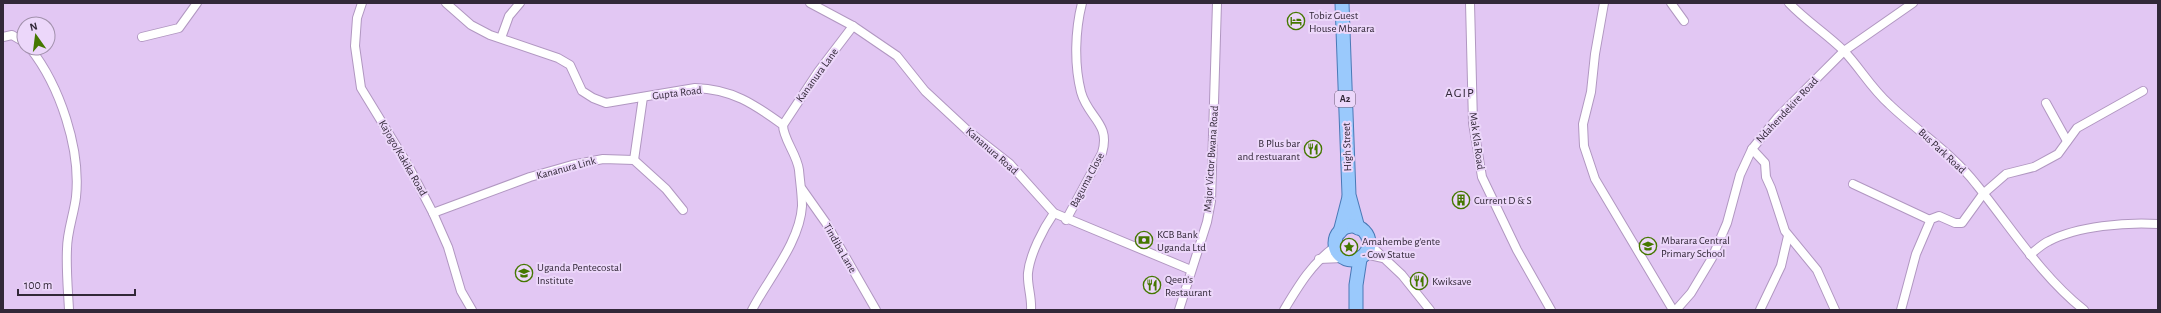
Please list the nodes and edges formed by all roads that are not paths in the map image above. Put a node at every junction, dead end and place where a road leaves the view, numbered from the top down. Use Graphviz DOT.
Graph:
graph roads {
  1 [pos="197,3"];
  2 [pos="362,3"];
  3 [pos="446,3"];
  4 [pos="520,3"];
  5 [pos="810,3"];
  6 [pos="1082,3"];
  7 [pos="1217,3"];
  8 [pos="1342,3"];
  9 [pos="1470,3"];
  10 [pos="1604,3"];
  11 [pos="1671,3"];
  12 [pos="1789,3"];
  13 [pos="1913,3"];
  14 [pos="1684,21"];
  15 [pos="853,26"];
  16 [pos="3,37"];
  17 [pos="16,37"];
  18 [pos="142,37"];
  19 [pos="502,38"];
  20 [pos="1844,51"];
  21 [pos="35,56"];
  22 [pos="2143,91"];
  23 [pos="643,97"];
  24 [pos="2046,103"];
  25 [pos="783,125"];
  26 [pos="2067,142"];
  27 [pos="1752,149"];
  28 [pos="634,160"];
  29 [pos="1853,184"];
  30 [pos="801,188"];
  31 [pos="1983,194"];
  32 [pos="1349,195"];
  33 [pos="683,210"];
  34 [pos="433,213"];
  35 [pos="1054,213"];
  36 [pos="1066,220"];
  37 [pos="1930,220"];
  38 [pos="2158,224"];
  39 [pos="1358,228"];
  40 [pos="1340,232"];
  41 [pos="1788,236"];
  42 [pos="1336,246"];
  43 [pos="1364,252"];
  44 [pos="2030,255"];
  45 [pos="1344,258"];
  46 [pos="1319,259"];
  47 [pos="1191,270"];
  48 [pos="1356,285"];
  49 [pos="69,310"];
  50 [pos="472,310"];
  51 [pos="752,310"];
  52 [pos="876,310"];
  53 [pos="1031,310"];
  54 [pos="1179,310"];
  55 [pos="1284,310"];
  56 [pos="1356,310"];
  57 [pos="1430,310"];
  58 [pos="1551,310"];
  59 [pos="1674,310"];
  60 [pos="1760,310"];
  61 [pos="1835,310"];
  62 [pos="1901,310"];
  63 [pos="2084,310"];
  1 -- 18 [label="street"];
  2 -- 34 [label="street, Kajogo/Kakika Road"];
  3 -- 19 [label="street, Gupta Road"];
  4 -- 19 [label="street"];
  5 -- 15 [label="street, Kananura Road"];
  6 -- 36 [label="street, Baguma Close"];
  7 -- 47 [label="street, Major Victor Bwana Road"];
  8 -- 32 [label="main road, High Street / A2"];
  9 -- 58 [label="street, Mak Kla Road"];
  10 -- 59 [label="street"];
  11 -- 14 [label="street"];
  12 -- 20 [label="street, Bus Park Road"];
  13 -- 20 [label="street, Ndahendekire Road"];
  15 -- 25 [label="street, Kananura Lane"];
  15 -- 35 [label="street, Kananura Road"];
  16 -- 17 [label="street"];
  19 -- 23 [label="street, Gupta Road"];
  20 -- 27 [label="street, Ndahendekire Road"];
  20 -- 31 [label="street, Bus Park Road"];
  21 -- 49 [label="street"];
  22 -- 26 [label="street"];
  23 -- 25 [label="street, Gupta Road"];
  23 -- 28 [label="street"];
  24 -- 26 [label="street"];
  25 -- 30 [label="street"];
  26 -- 31 [label="street"];
  27 -- 41 [label="street, Ndahendekire Road"];
  27 -- 59 [label="street"];
  28 -- 33 [label="street"];
  28 -- 34 [label="street, Kananura Link"];
  29 -- 37 [label="street"];
  30 -- 51 [label="street"];
  30 -- 52 [label="street, Tindiba Lane"];
  31 -- 37 [label="street"];
  31 -- 44 [label="street, Bus Park Road"];
  32 -- 39 [label="main road, High Street / A2"];
  32 -- 40 [label="main road, High Street / A2"];
  34 -- 50 [label="street, Kajogo/Kakika Road"];
  35 -- 36 [label="street, Kananura Road"];
  35 -- 53 [label="street"];
  36 -- 47 [label="street, Kananura Road"];
  37 -- 62 [label="street"];
  38 -- 44 [label="street"];
  39 -- 40 [label="main road"];
  39 -- 43 [label="main road, A2"];
  40 -- 42 [label="main road, A2"];
  41 -- 60 [label="street"];
  41 -- 61 [label="street, Ndahendekire Road"];
  42 -- 45 [label="main road"];
  42 -- 46 [label="street"];
  43 -- 45 [label="main road"];
  43 -- 48 [label="main road"];
  43 -- 57 [label="street"];
  44 -- 63 [label="street, Bus Park Road"];
  45 -- 46 [label="street"];
  45 -- 48 [label="main road"];
  46 -- 55 [label="street"];
  47 -- 54 [label="street, Major Victor Bwana Road"];
  48 -- 56 [label="main road"];
}
